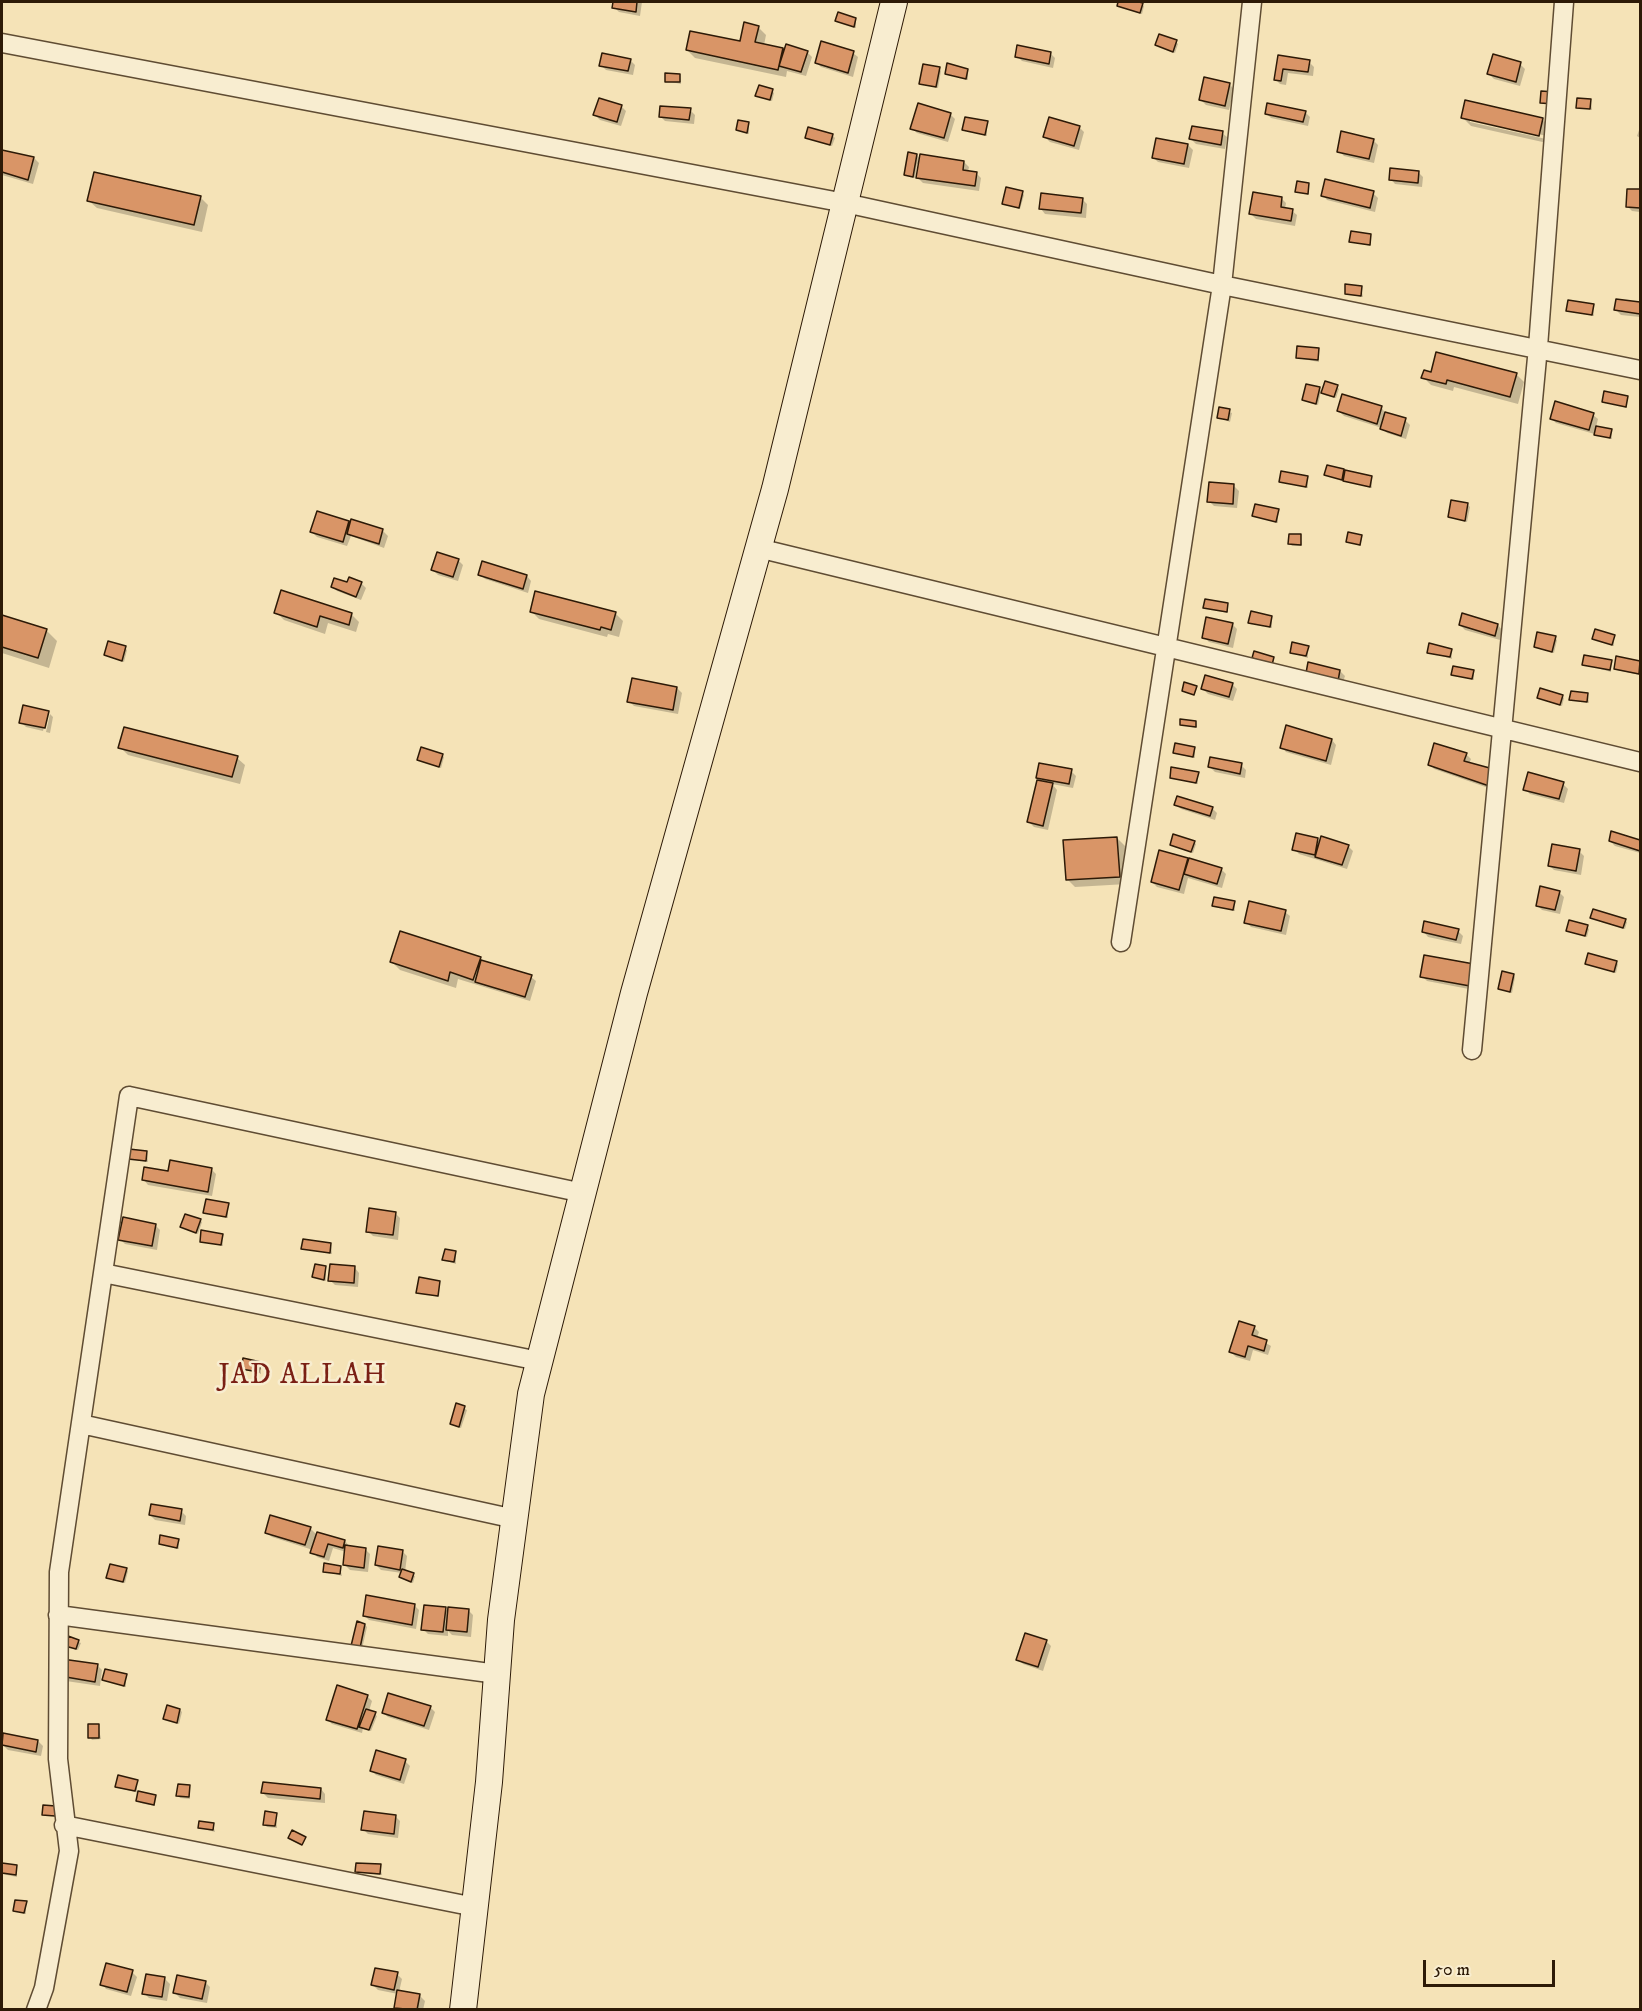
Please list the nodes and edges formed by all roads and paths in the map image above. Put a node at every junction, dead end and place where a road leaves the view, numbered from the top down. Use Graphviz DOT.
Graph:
graph roads {
  1 [pos="894,2"];
  2 [pos="1252,2"];
  3 [pos="1564,2"];
  4 [pos="2,43"];
  5 [pos="845,203"];
  6 [pos="1222,285"];
  7 [pos="1538,347"];
  8 [pos="1641,370"];
  9 [pos="758,548"];
  10 [pos="1168,648"];
  11 [pos="1502,728"];
  12 [pos="1641,762"];
  13 [pos="1121,942"];
  14 [pos="1472,1050"];
  15 [pos="583,1193"];
  16 [pos="103,1273"];
  17 [pos="539,1361"];
  18 [pos="81,1424"];
  19 [pos="515,1519"];
  20 [pos="58,1615"];
  21 [pos="497,1674"];
  22 [pos="64,1826"];
  23 [pos="475,1907"];
  24 [pos="36,2010"];
  25 [pos="463,2010"];
  1 -- 5 [label="street"];
  2 -- 6 [label="street"];
  3 -- 7 [label="street"];
  4 -- 5 [label="street"];
  5 -- 6 [label="street"];
  5 -- 9 [label="street"];
  6 -- 7 [label="street"];
  6 -- 10 [label="street"];
  7 -- 8 [label="street"];
  7 -- 11 [label="street"];
  9 -- 10 [label="street"];
  9 -- 15 [label="street"];
  10 -- 11 [label="street"];
  10 -- 13 [label="street"];
  11 -- 12 [label="street"];
  11 -- 14 [label="street"];
  15 -- 16 [label="street"];
  15 -- 17 [label="street"];
  16 -- 17 [label="street"];
  16 -- 18 [label="street"];
  17 -- 19 [label="street"];
  18 -- 19 [label="street"];
  18 -- 20 [label="street"];
  19 -- 21 [label="street"];
  20 -- 21 [label="street"];
  20 -- 22 [label="street"];
  21 -- 23 [label="street"];
  22 -- 23 [label="street"];
  22 -- 24 [label="street"];
  23 -- 25 [label="street"];
}
